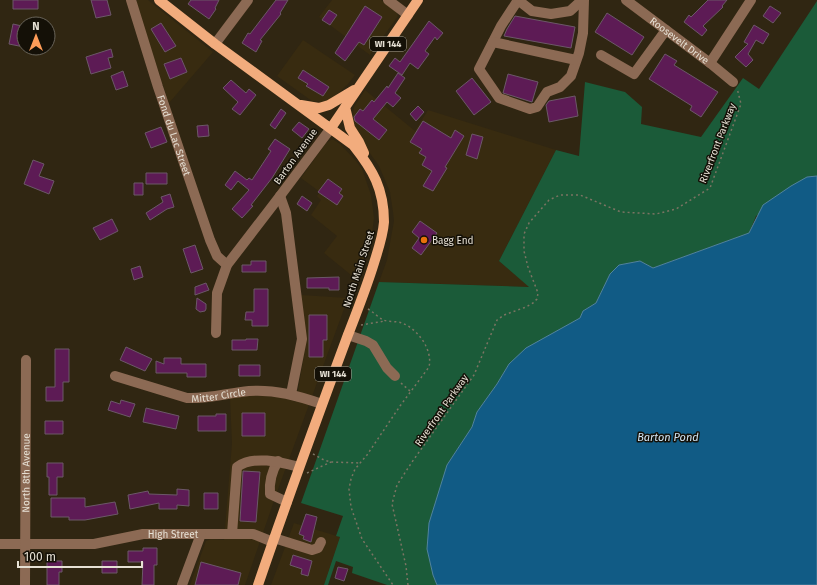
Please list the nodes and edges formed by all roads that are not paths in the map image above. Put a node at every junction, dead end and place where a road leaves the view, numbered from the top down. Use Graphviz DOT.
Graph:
graph roads {
  1 [pos="131,0"];
  2 [pos="159,0"];
  3 [pos="248,0"];
  4 [pos="388,0"];
  5 [pos="418,0"];
  6 [pos="518,0"];
  7 [pos="583,0"];
  8 [pos="626,0"];
  9 [pos="750,0"];
  10 [pos="408,15"];
  11 [pos="666,30"];
  12 [pos="493,42"];
  13 [pos="215,44"];
  14 [pos="601,54"];
  15 [pos="576,60"];
  16 [pos="710,63"];
  17 [pos="733,82"];
  18 [pos="358,87"];
  19 [pos="299,104"];
  20 [pos="345,107"];
  21 [pos="331,128"];
  22 [pos="367,162"];
  23 [pos="280,196"];
  24 [pos="227,265"];
  25 [pos="350,330"];
  26 [pos="216,333"];
  27 [pos="26,360"];
  28 [pos="115,376"];
  29 [pos="395,376"];
  30 [pos="291,394"];
  31 [pos="322,404"];
  32 [pos="278,462"];
  33 [pos="299,467"];
  34 [pos="287,502"];
  35 [pos="202,534"];
  36 [pos="232,534"];
  37 [pos="273,540"];
  38 [pos="321,542"];
  39 [pos="0,544"];
  40 [pos="25,545"];
  41 [pos="25,585"];
  42 [pos="182,585"];
  43 [pos="258,585"];
  1 -- 24 [label="street, Fond du Lac Street"];
  2 -- 13 [label="main road, North Main Street"];
  3 -- 13 [label="street"];
  4 -- 10 [label="street"];
  5 -- 10 [label="main road, Barton Avenue / WI 144"];
  6 -- 7 [label="street"];
  6 -- 12 [label="street"];
  7 -- 15 [label="street"];
  8 -- 11 [label="street, Roosevelt Drive"];
  9 -- 16 [label="street"];
  10 -- 18 [label="main road, Barton Avenue / WI 144"];
  11 -- 14 [label="street"];
  11 -- 16 [label="street, Roosevelt Drive"];
  12 -- 15 [label="street"];
  12 -- 15 [label="street"];
  13 -- 19 [label="main road, North Main Street"];
  16 -- 17 [label="street, Roosevelt Drive"];
  18 -- 19 [label="main road"];
  18 -- 20 [label="main road, Barton Avenue / WI 144"];
  19 -- 21 [label="main road, North Main Street"];
  20 -- 21 [label="main road, Barton Avenue / WI 144"];
  20 -- 22 [label="main road"];
  21 -- 22 [label="main road, North Main Street / WI 144"];
  21 -- 23 [label="street, Barton Avenue"];
  22 -- 25 [label="main road, North Main Street / WI 144"];
  23 -- 24 [label="street, Barton Avenue"];
  23 -- 30 [label="street"];
  24 -- 26 [label="street, Barton Avenue"];
  25 -- 29 [label="street"];
  25 -- 31 [label="main road, North Main Street / WI 144"];
  27 -- 40 [label="street, North 8th Avenue"];
  28 -- 30 [label="street, Mitter Circle"];
  30 -- 31 [label="street, Mitter Circle"];
  31 -- 33 [label="main road, North Main Street / WI 144"];
  32 -- 33 [label="street"];
  32 -- 34 [label="street"];
  32 -- 36 [label="street"];
  33 -- 34 [label="main road, North Main Street / WI 144"];
  34 -- 37 [label="main road, North Main Street / WI 144"];
  35 -- 36 [label="street, High Street"];
  35 -- 40 [label="street, High Street"];
  35 -- 42 [label="street"];
  36 -- 37 [label="street, High Street"];
  37 -- 38 [label="street, High Street"];
  37 -- 43 [label="main road, North Main Street / WI 144"];
  39 -- 40 [label="street, High Street"];
  40 -- 41 [label="street, North 8th Avenue"];
}
